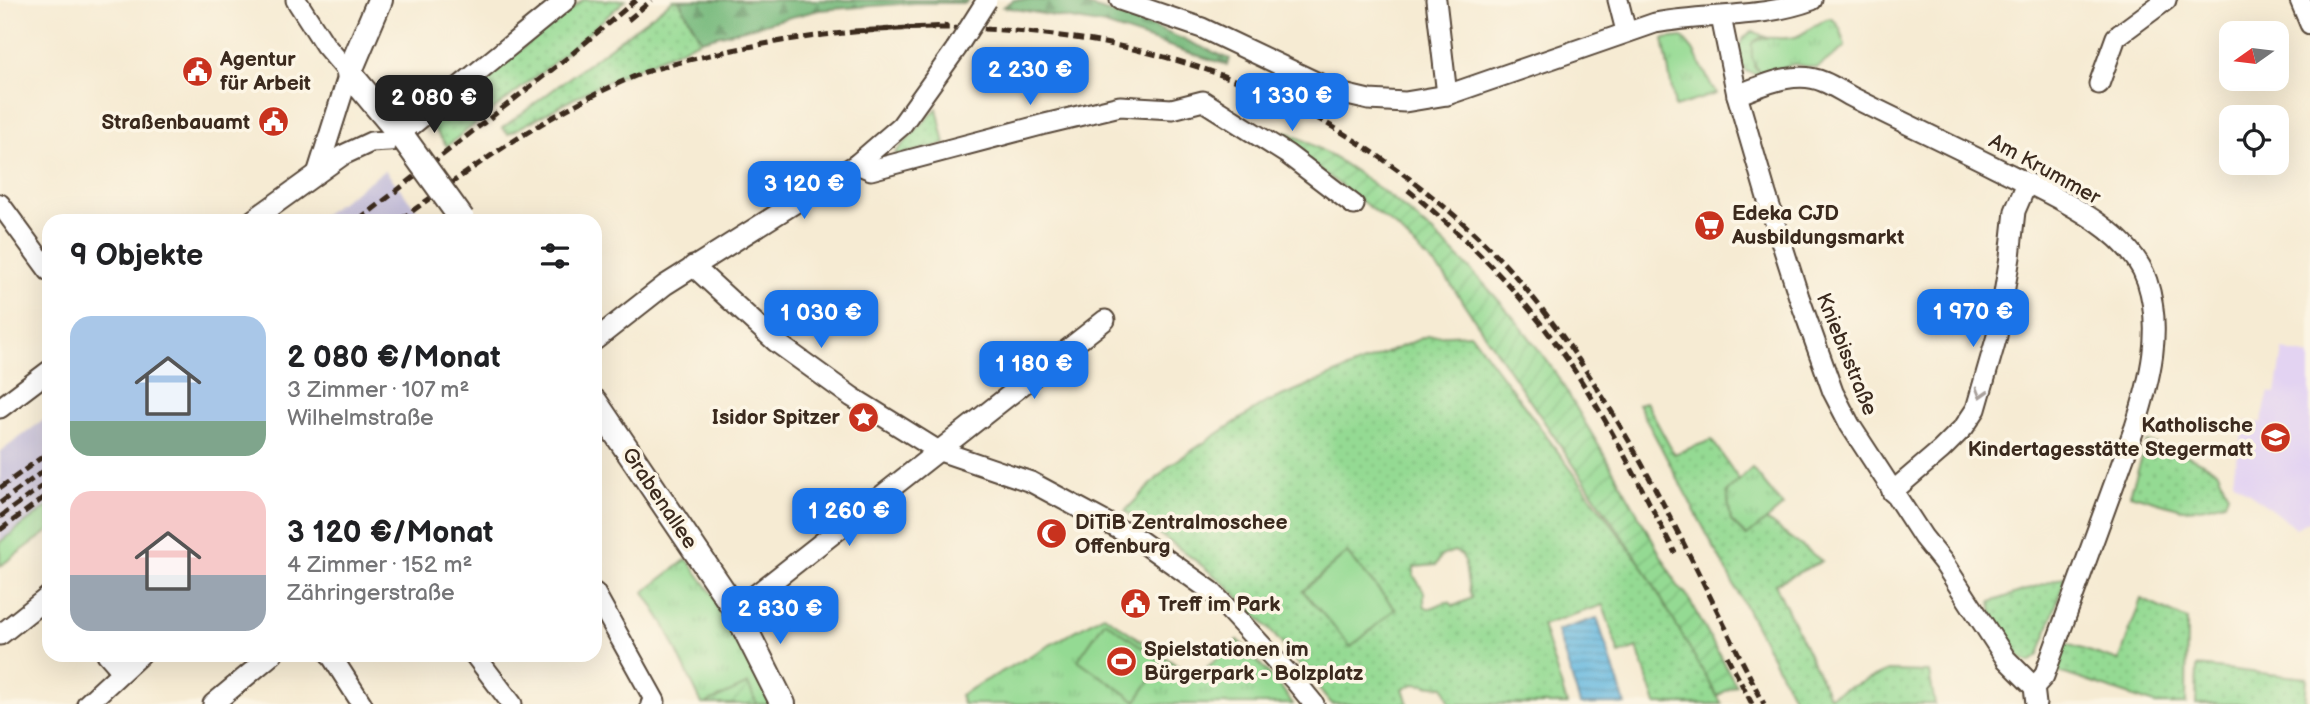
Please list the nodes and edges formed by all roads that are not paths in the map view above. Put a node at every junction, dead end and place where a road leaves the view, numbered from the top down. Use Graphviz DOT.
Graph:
graph roads {
  1 [pos="296,0"];
  2 [pos="380,0"];
  3 [pos="566,0"];
  4 [pos="987,0"];
  5 [pos="1120,0"];
  6 [pos="1436,0"];
  7 [pos="1618,0"];
  8 [pos="1812,0"];
  9 [pos="2165,0"];
  10 [pos="2300,0"];
  11 [pos="1721,17"];
  12 [pos="2310,24"];
  13 [pos="1626,31"];
  14 [pos="349,73"];
  15 [pos="2099,84"];
  16 [pos="1447,95"];
  17 [pos="1737,95"];
  18 [pos="402,138"];
  19 [pos="857,164"];
  20 [pos="318,171"];
  21 [pos="2027,183"];
  22 [pos="0,204"];
  23 [pos="1354,205"];
  24 [pos="261,214"];
  25 [pos="459,214"];
  26 [pos="42,261"];
  27 [pos="693,266"];
  28 [pos="1105,320"];
  29 [pos="602,334"];
  30 [pos="42,376"];
  31 [pos="0,408"];
  32 [pos="602,412"];
  33 [pos="937,450"];
  34 [pos="1892,492"];
  35 [pos="42,602"];
  36 [pos="602,605"];
  37 [pos="735,609"];
  38 [pos="0,635"];
  39 [pos="114,662"];
  40 [pos="132,662"];
  41 [pos="263,662"];
  42 [pos="335,662"];
  43 [pos="480,662"];
  44 [pos="122,671"];
  45 [pos="2035,696"];
  46 [pos="87,704"];
  47 [pos="213,704"];
  48 [pos="362,704"];
  49 [pos="512,704"];
  50 [pos="651,704"];
  51 [pos="783,704"];
  52 [pos="1314,704"];
  1 -- 14 [label="street"];
  2 -- 14 [label="main road"];
  3 -- 18 [label="street"];
  4 -- 19 [label="street, bridge"];
  5 -- 16 [label="street"];
  6 -- 16 [label="street"];
  7 -- 13 [label="street"];
  8 -- 11 [label="street"];
  9 -- 15 [label="street"];
  10 -- 12 [label="street"];
  11 -- 13 [label="street"];
  11 -- 17 [label="street, Kniebisstraße"];
  13 -- 16 [label="street"];
  14 -- 18 [label="main road"];
  14 -- 20 [label="street"];
  17 -- 21 [label="street, Am Krummer"];
  17 -- 34 [label="street, Kniebisstraße"];
  18 -- 20 [label="street"];
  18 -- 25 [label="main road, bridge"];
  19 -- 23 [label="street"];
  19 -- 27 [label="street"];
  20 -- 24 [label="street"];
  21 -- 34 [label="street, one-way"];
  21 -- 45 [label="street, Am Krummer"];
  22 -- 26 [label="street"];
  27 -- 29 [label="street"];
  27 -- 33 [label="street"];
  28 -- 33 [label="street"];
  30 -- 31 [label="street"];
  32 -- 37 [label="main road, Grabenallee"];
  33 -- 37 [label="street"];
  33 -- 52 [label="street"];
  34 -- 45 [label="street, Kniebisstraße"];
  35 -- 38 [label="street"];
  36 -- 50 [label="street"];
  37 -- 51 [label="main road, Grabenallee"];
  39 -- 44 [label="street"];
  40 -- 44 [label="street"];
  41 -- 47 [label="street"];
  42 -- 48 [label="street"];
  43 -- 49 [label="street"];
  44 -- 46 [label="street"];
}
